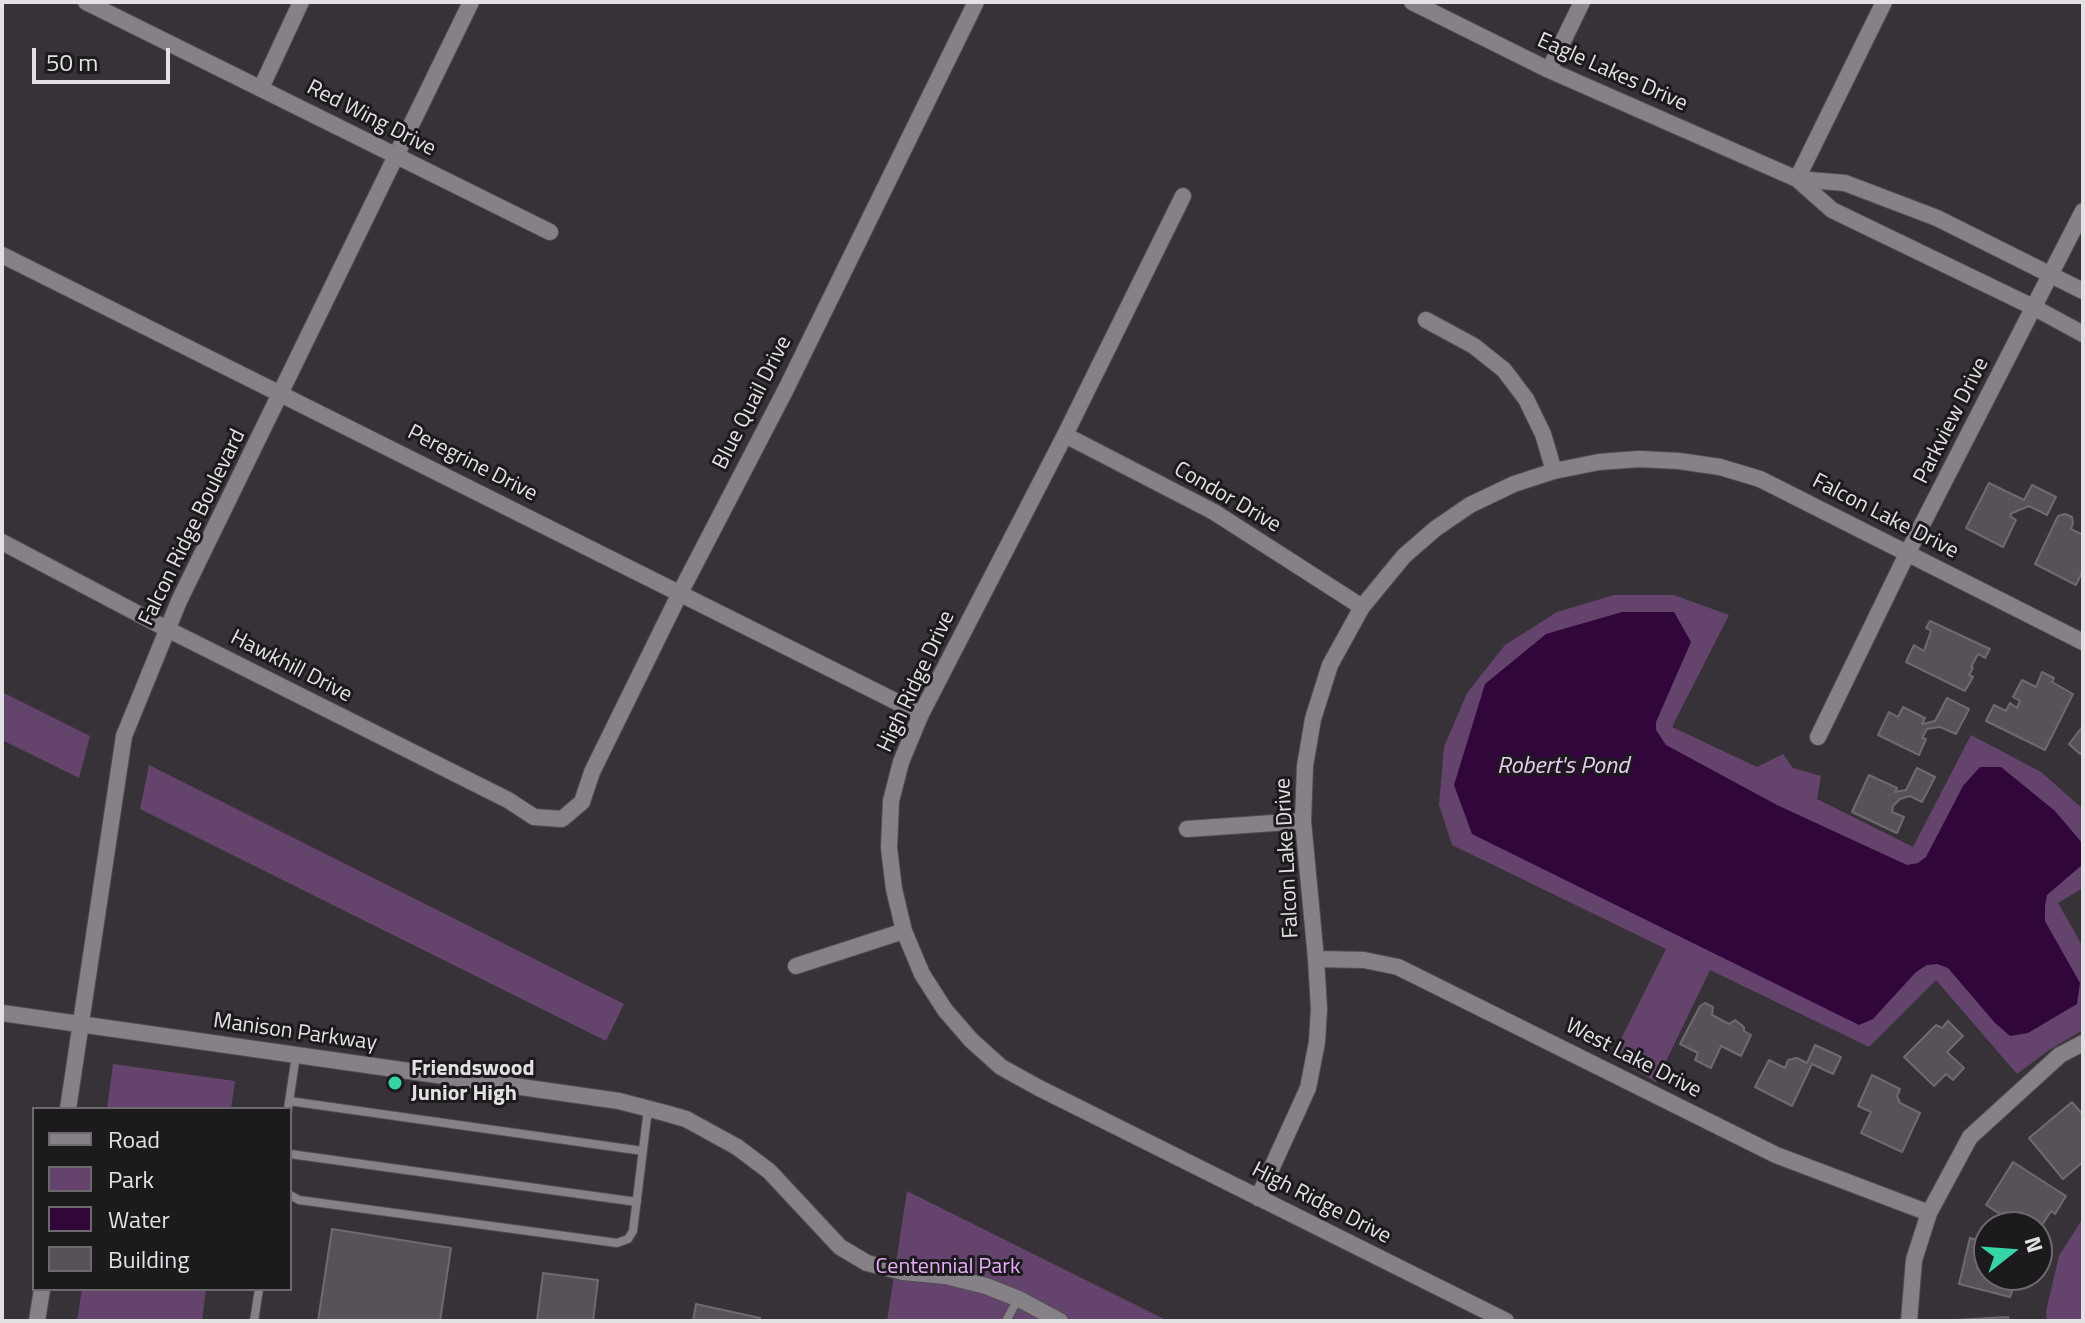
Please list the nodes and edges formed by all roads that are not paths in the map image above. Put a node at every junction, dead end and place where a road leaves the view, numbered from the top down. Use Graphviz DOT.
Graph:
graph roads {
  1 [pos="86,2"];
  2 [pos="301,2"];
  3 [pos="471,2"];
  4 [pos="976,2"];
  5 [pos="1412,2"];
  6 [pos="1582,2"];
  7 [pos="1884,2"];
  8 [pos="1549,70"];
  9 [pos="261,88"];
  10 [pos="396,156"];
  11 [pos="1797,179"];
  12 [pos="1183,196"];
  13 [pos="2083,211"];
  14 [pos="550,232"];
  15 [pos="2,255"];
  16 [pos="2052,274"];
  17 [pos="2083,291"];
  18 [pos="2035,308"];
  19 [pos="1426,320"];
  20 [pos="2083,334"];
  21 [pos="282,394"];
  22 [pos="1065,435"];
  23 [pos="1554,471"];
  24 [pos="2,542"];
  25 [pos="1908,552"];
  26 [pos="680,593"];
  27 [pos="1362,607"];
  28 [pos="167,629"];
  29 [pos="2083,642"];
  30 [pos="921,714"];
  31 [pos="1818,737"];
  32 [pos="562,819"];
  33 [pos="1303,821"];
  34 [pos="1187,829"];
  35 [pos="904,931"];
  36 [pos="1316,959"];
  37 [pos="796,966"];
  38 [pos="2,1013"];
  39 [pos="81,1025"];
  40 [pos="2083,1043"];
  41 [pos="296,1054"];
  42 [pos="289,1105"];
  43 [pos="68,1107"];
  44 [pos="648,1109"];
  45 [pos="643,1151"];
  46 [pos="292,1154"];
  47 [pos="292,1196"];
  48 [pos="1258,1198"];
  49 [pos="637,1202"];
  50 [pos="1929,1213"];
  51 [pos="42,1291"];
  52 [pos="259,1291"];
  53 [pos="1019,1299"];
  54 [pos="37,1321"];
  55 [pos="254,1321"];
  56 [pos="1006,1321"];
  57 [pos="1060,1321"];
  58 [pos="1506,1321"];
  59 [pos="1909,1321"];
  1 -- 9 [label="street, Red Wing Drive"];
  2 -- 9 [label="street"];
  3 -- 10 [label="street, Falcon Ridge Boulevard"];
  4 -- 26 [label="street, Blue Quail Drive"];
  5 -- 8 [label="street, Eagle Lakes Drive"];
  6 -- 8 [label="street"];
  7 -- 11 [label="street"];
  8 -- 11 [label="street, Eagle Lakes Drive"];
  9 -- 10 [label="street, Red Wing Drive"];
  10 -- 14 [label="street, Red Wing Drive"];
  10 -- 21 [label="street, Falcon Ridge Boulevard"];
  11 -- 16 [label="street, Eagle Lakes Drive"];
  11 -- 18 [label="street, Eagle Lakes Drive"];
  12 -- 22 [label="street, High Ridge Drive"];
  13 -- 16 [label="street, Parkview Drive"];
  15 -- 21 [label="street, Peregrine Drive"];
  16 -- 17 [label="street, Eagle Lakes Drive"];
  16 -- 18 [label="street, Parkview Drive"];
  18 -- 20 [label="street, Eagle Lakes Drive"];
  18 -- 25 [label="street, Parkview Drive"];
  19 -- 23 [label="street"];
  21 -- 26 [label="street, Peregrine Drive"];
  21 -- 28 [label="street, Falcon Ridge Boulevard"];
  22 -- 27 [label="street, Condor Drive"];
  22 -- 30 [label="street, High Ridge Drive"];
  23 -- 25 [label="street, Falcon Lake Drive"];
  23 -- 27 [label="street, Falcon Lake Drive"];
  24 -- 28 [label="street, Hawkhill Drive"];
  25 -- 29 [label="street, Falcon Lake Drive"];
  25 -- 31 [label="street, Parkview Drive"];
  26 -- 30 [label="street, Peregrine Drive"];
  26 -- 32 [label="street, Blue Quail Drive"];
  27 -- 33 [label="street, Falcon Lake Drive"];
  28 -- 32 [label="street, Hawkhill Drive"];
  28 -- 39 [label="street, Falcon Ridge Boulevard"];
  30 -- 35 [label="street, High Ridge Drive"];
  33 -- 34 [label="street"];
  33 -- 36 [label="street, Falcon Lake Drive"];
  35 -- 37 [label="street"];
  35 -- 48 [label="street, High Ridge Drive"];
  36 -- 48 [label="street, Falcon Lake Drive"];
  36 -- 50 [label="street, West Lake Drive"];
  38 -- 39 [label="street, Manison Parkway"];
  39 -- 41 [label="street, Manison Parkway"];
  39 -- 43 [label="street, Falcon Ridge Boulevard"];
  40 -- 50 [label="street"];
  41 -- 42 [label="lane"];
  41 -- 44 [label="street, Manison Parkway"];
  42 -- 45 [label="lane"];
  44 -- 45 [label="lane"];
  44 -- 53 [label="street, Manison Parkway"];
  45 -- 49 [label="lane"];
  46 -- 49 [label="lane"];
  47 -- 49 [label="lane"];
  48 -- 58 [label="street, High Ridge Drive"];
  50 -- 59 [label="street"];
  51 -- 54 [label="street"];
  52 -- 55 [label="lane"];
  53 -- 56 [label="lane"];
  53 -- 57 [label="street, Manison Parkway"];
}
